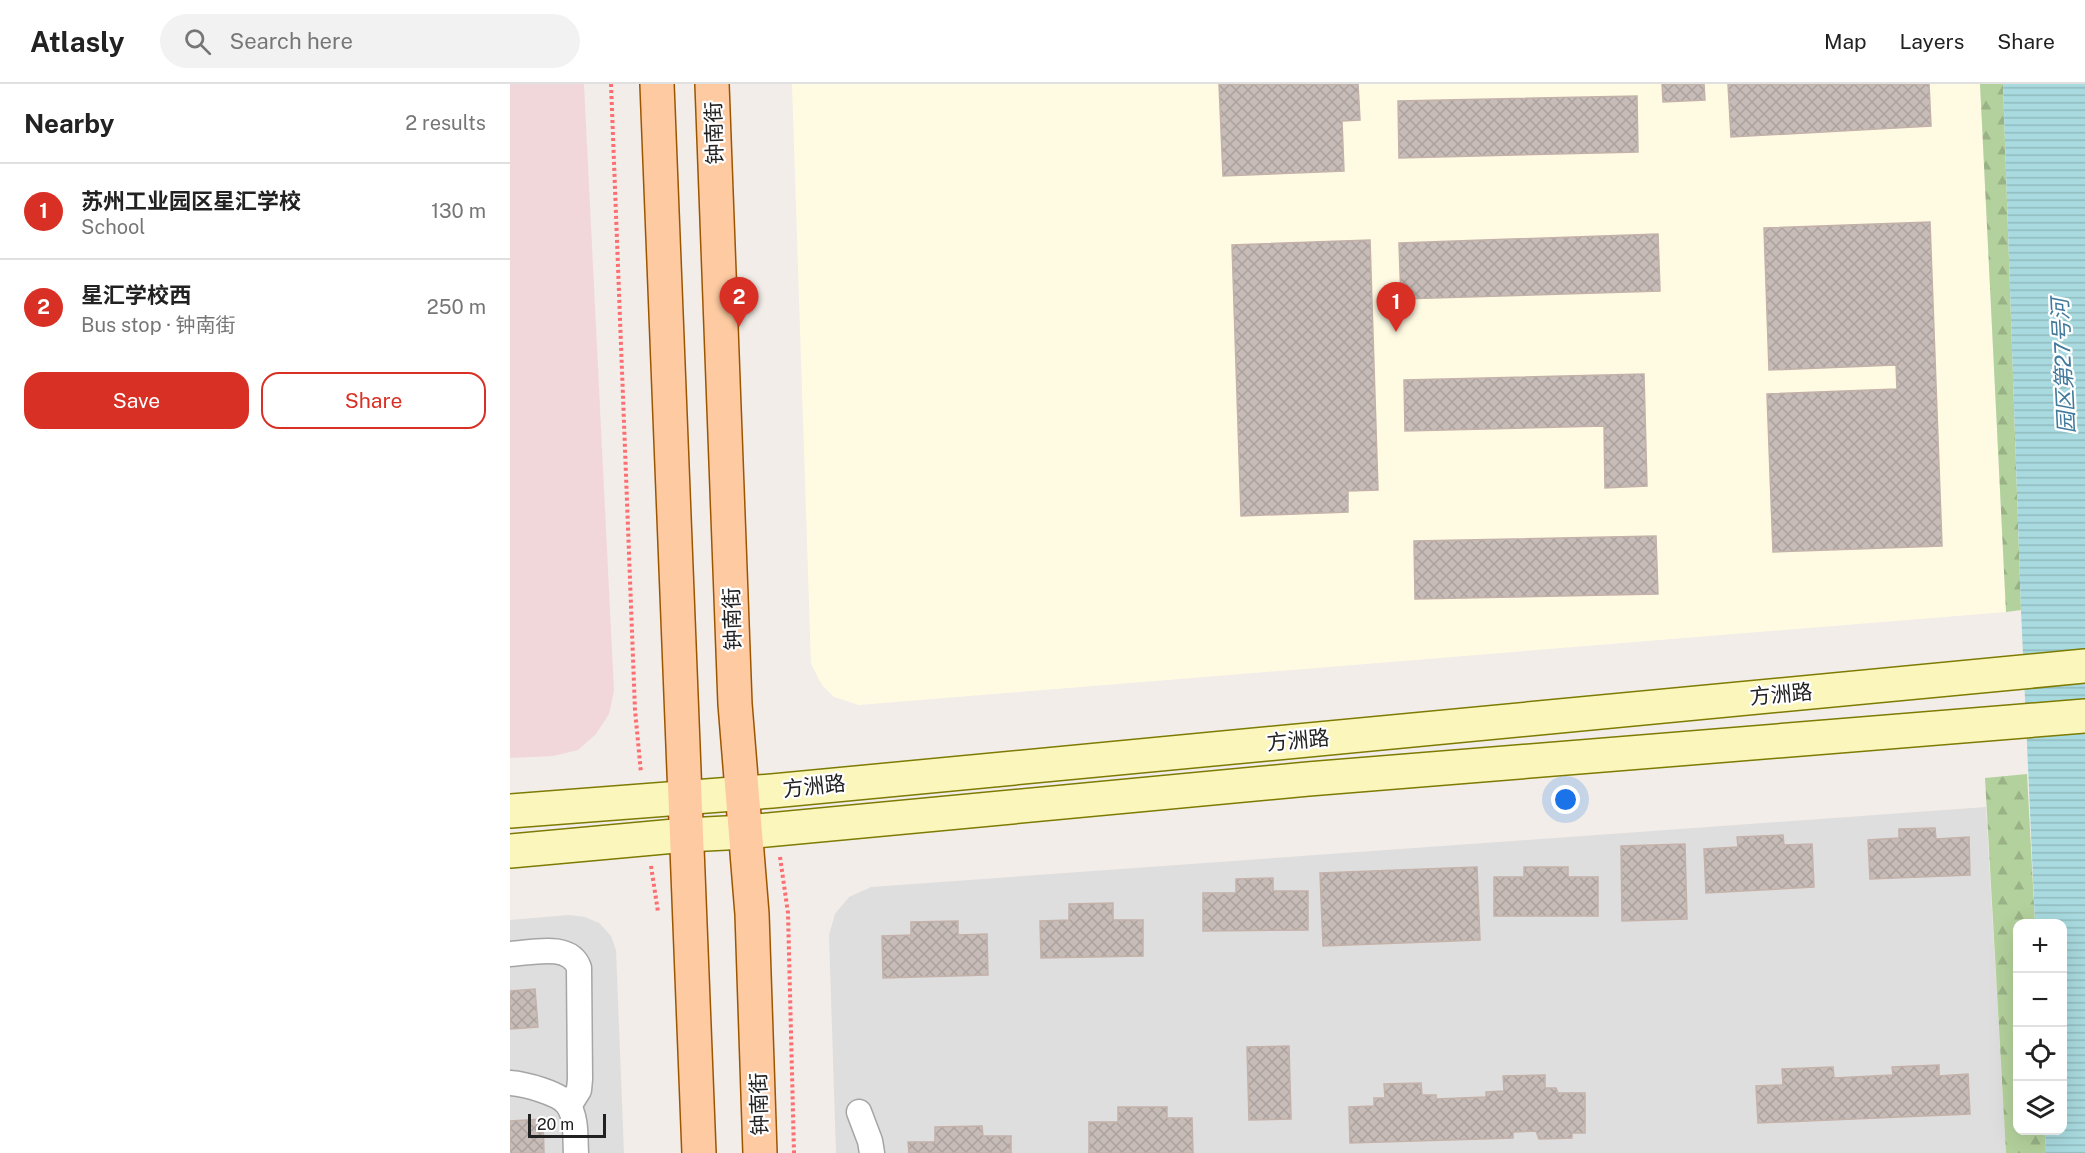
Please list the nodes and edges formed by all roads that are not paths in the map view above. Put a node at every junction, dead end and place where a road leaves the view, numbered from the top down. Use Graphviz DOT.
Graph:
graph roads {
  1 [pos="657,84"];
  2 [pos="712,84"];
  3 [pos="2085,666"];
  4 [pos="2085,716"];
  5 [pos="744,793"];
  6 [pos="684,798"];
  7 [pos="510,811"];
  8 [pos="761,830"];
  9 [pos="686,835"];
  10 [pos="510,851"];
  11 [pos="510,954"];
  12 [pos="510,1083"];
  13 [pos="569,1106"];
  14 [pos="859,1112"];
  15 [pos="576,1153"];
  16 [pos="699,1153"];
  17 [pos="760,1153"];
  18 [pos="872,1153"];
  1 -- 6 [label="main road"];
  2 -- 5 [label="main road, 钟南街"];
  3 -- 5 [label="main road, 方洲路"];
  4 -- 8 [label="main road, 方洲路"];
  5 -- 6 [label="main road, 方洲路"];
  5 -- 8 [label="main road, 钟南街"];
  6 -- 7 [label="main road, 方洲路"];
  6 -- 9 [label="main road"];
  8 -- 9 [label="main road, 方洲路"];
  8 -- 17 [label="main road, 钟南街"];
  9 -- 10 [label="main road, 方洲路"];
  9 -- 16 [label="main road"];
  11 -- 13 [label="street"];
  12 -- 13 [label="street"];
  13 -- 15 [label="street"];
  14 -- 18 [label="street"];
}
